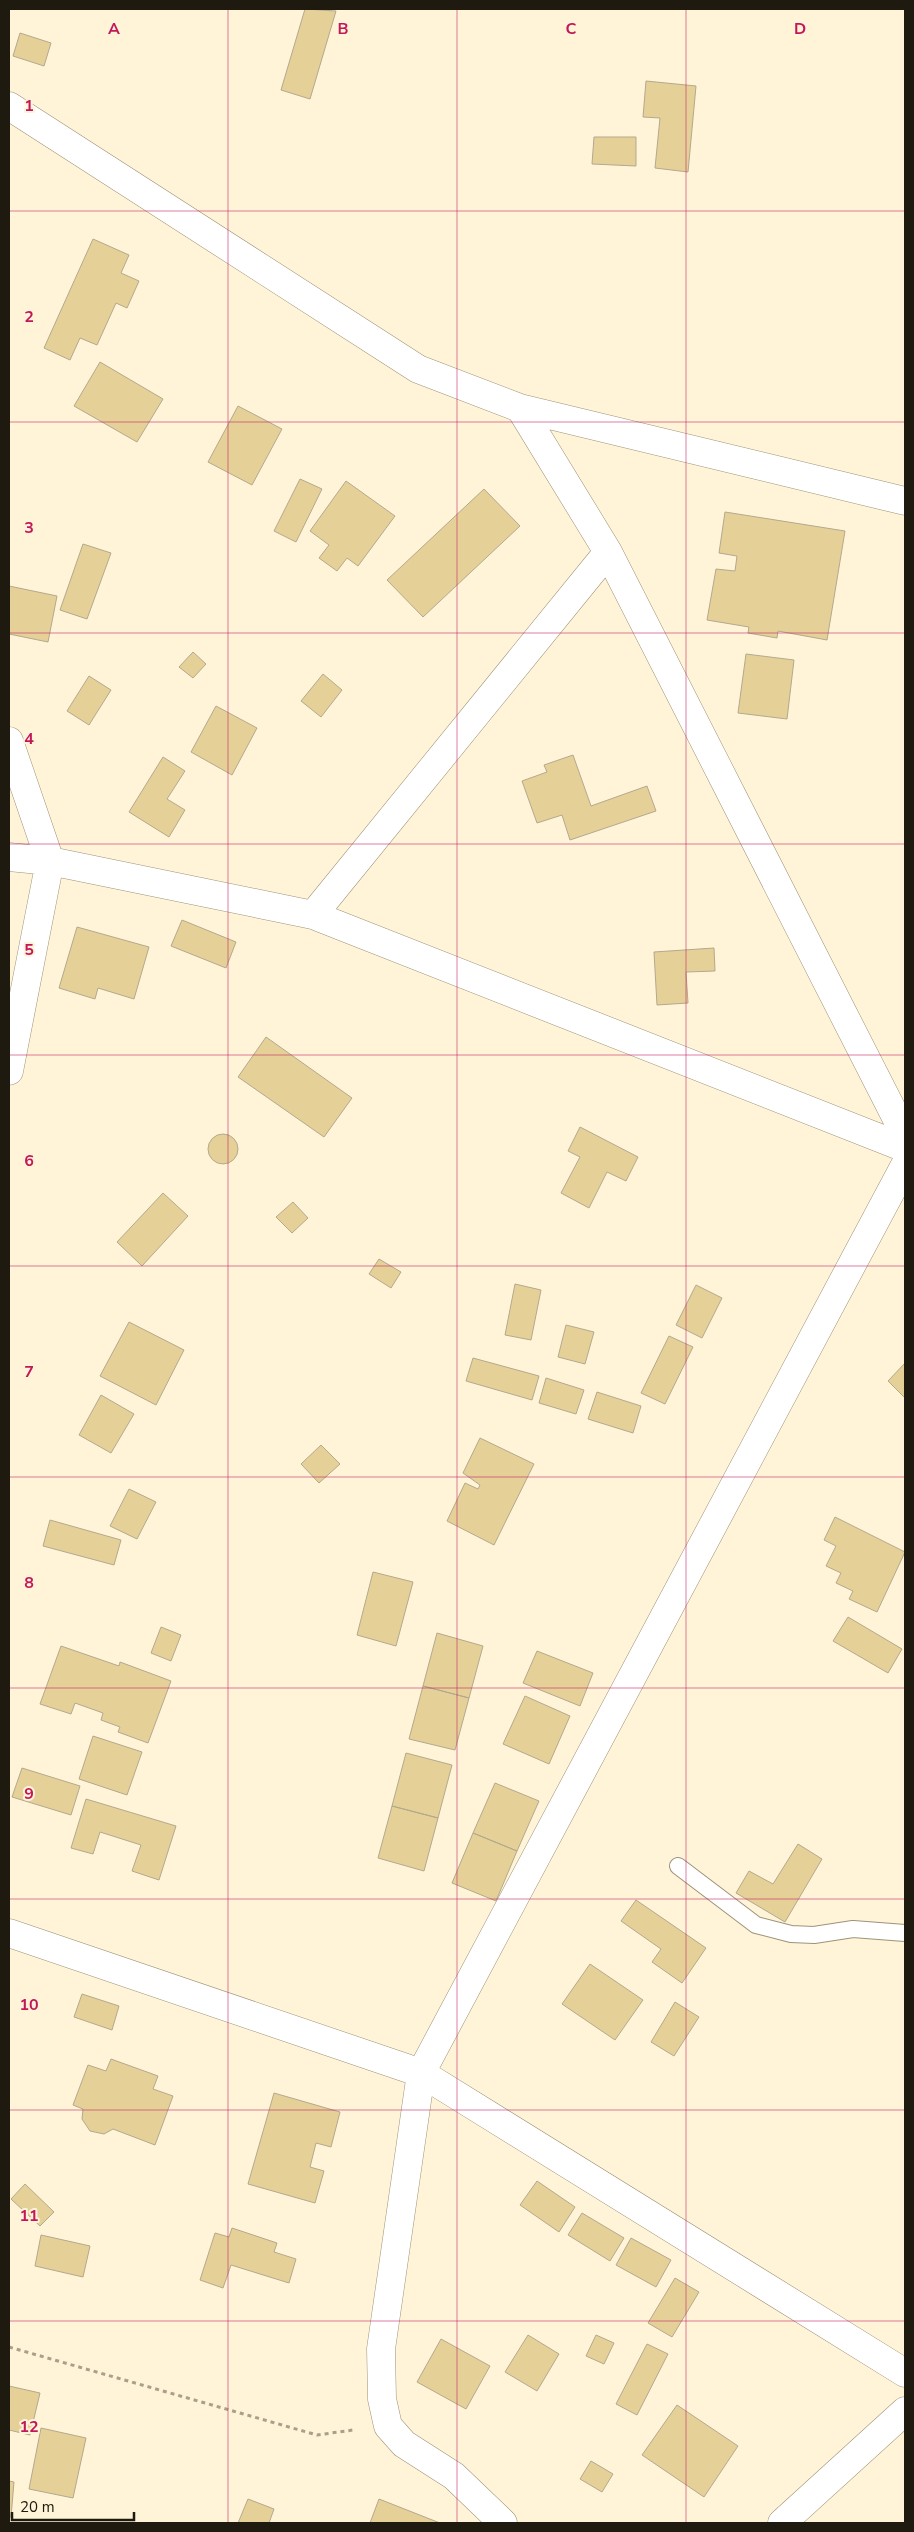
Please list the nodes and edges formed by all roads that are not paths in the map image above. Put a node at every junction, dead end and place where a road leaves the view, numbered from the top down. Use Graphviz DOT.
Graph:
graph roads {
  1 [pos="9,106"];
  2 [pos="520,408"];
  3 [pos="905,501"];
  4 [pos="608,552"];
  5 [pos="9,742"];
  6 [pos="9,857"];
  7 [pos="50,861"];
  8 [pos="313,915"];
  9 [pos="9,1071"];
  10 [pos="905,1135"];
  11 [pos="905,1148"];
  12 [pos="905,1165"];
  13 [pos="678,1866"];
  14 [pos="9,1933"];
  15 [pos="905,1933"];
  16 [pos="421,2074"];
  17 [pos="905,2373"];
  18 [pos="905,2411"];
  19 [pos="503,2523"];
  20 [pos="782,2523"];
  1 -- 2 [label="street"];
  2 -- 3 [label="street"];
  2 -- 4 [label="street"];
  4 -- 8 [label="street"];
  4 -- 10 [label="street"];
  5 -- 7 [label="street"];
  6 -- 7 [label="street"];
  7 -- 8 [label="street"];
  7 -- 9 [label="street"];
  8 -- 11 [label="street"];
  12 -- 16 [label="street"];
  13 -- 15 [label="lane"];
  14 -- 16 [label="street"];
  16 -- 17 [label="street"];
  16 -- 19 [label="street"];
  18 -- 20 [label="street"];
}
